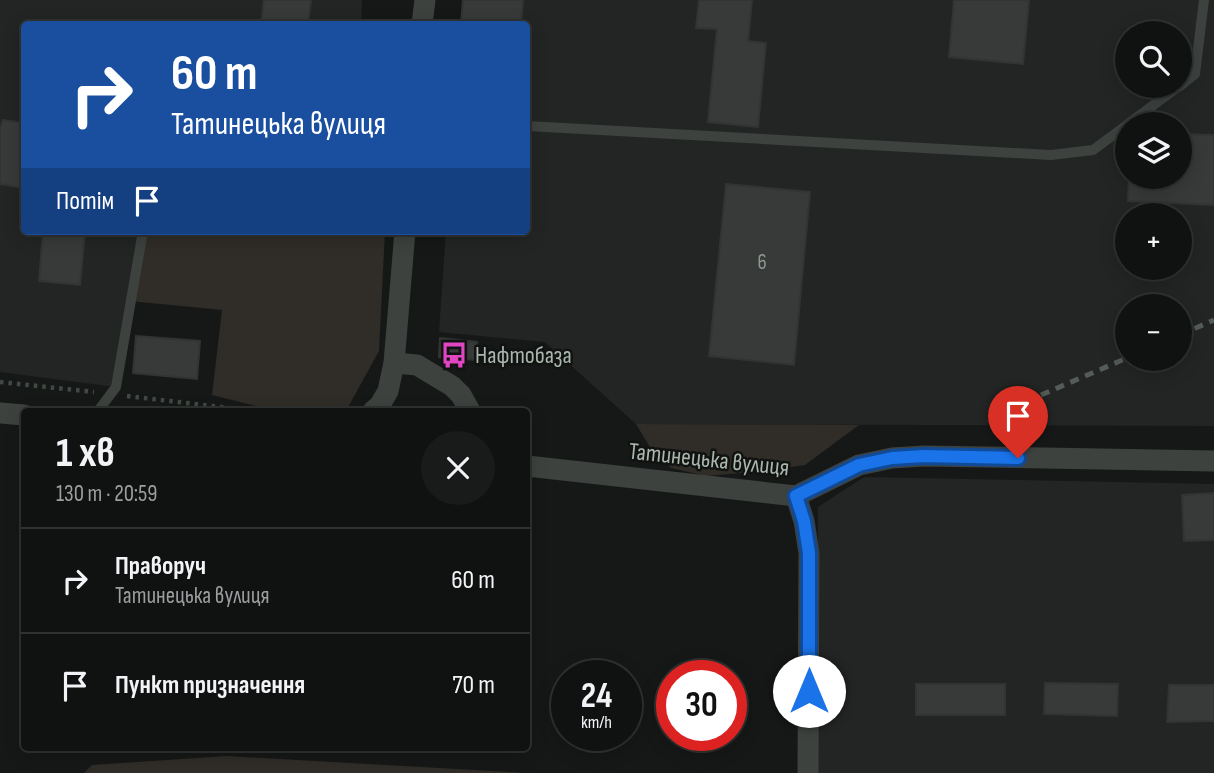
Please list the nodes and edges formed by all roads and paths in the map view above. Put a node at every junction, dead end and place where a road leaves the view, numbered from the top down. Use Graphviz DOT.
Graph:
graph roads {
  1 [pos="425,0"];
  2 [pos="1204,0"];
  3 [pos="422,21"];
  4 [pos="1192,76"];
  5 [pos="1163,98"];
  6 [pos="1143,112"];
  7 [pos="530,126"];
  8 [pos="1115,133"];
  9 [pos="142,235"];
  10 [pos="405,235"];
  11 [pos="394,363"];
  12 [pos="100,408"];
  13 [pos="376,408"];
  14 [pos="468,408"];
  15 [pos="0,413"];
  16 [pos="21,415"];
  17 [pos="1214,461"];
  18 [pos="530,466"];
  19 [pos="796,496"];
  20 [pos="808,773"];
  1 -- 3 [label="street"];
  2 -- 4 [label="lane"];
  5 -- 6 [label="lane"];
  7 -- 8 [label="lane"];
  9 -- 12 [label="lane"];
  10 -- 11 [label="street"];
  11 -- 13 [label="street"];
  11 -- 14 [label="street"];
  15 -- 16 [label="street"];
  17 -- 19 [label="street, Татинецька вулиця"];
  18 -- 19 [label="street, Татинецька вулиця"];
  19 -- 20 [label="street"];
}
